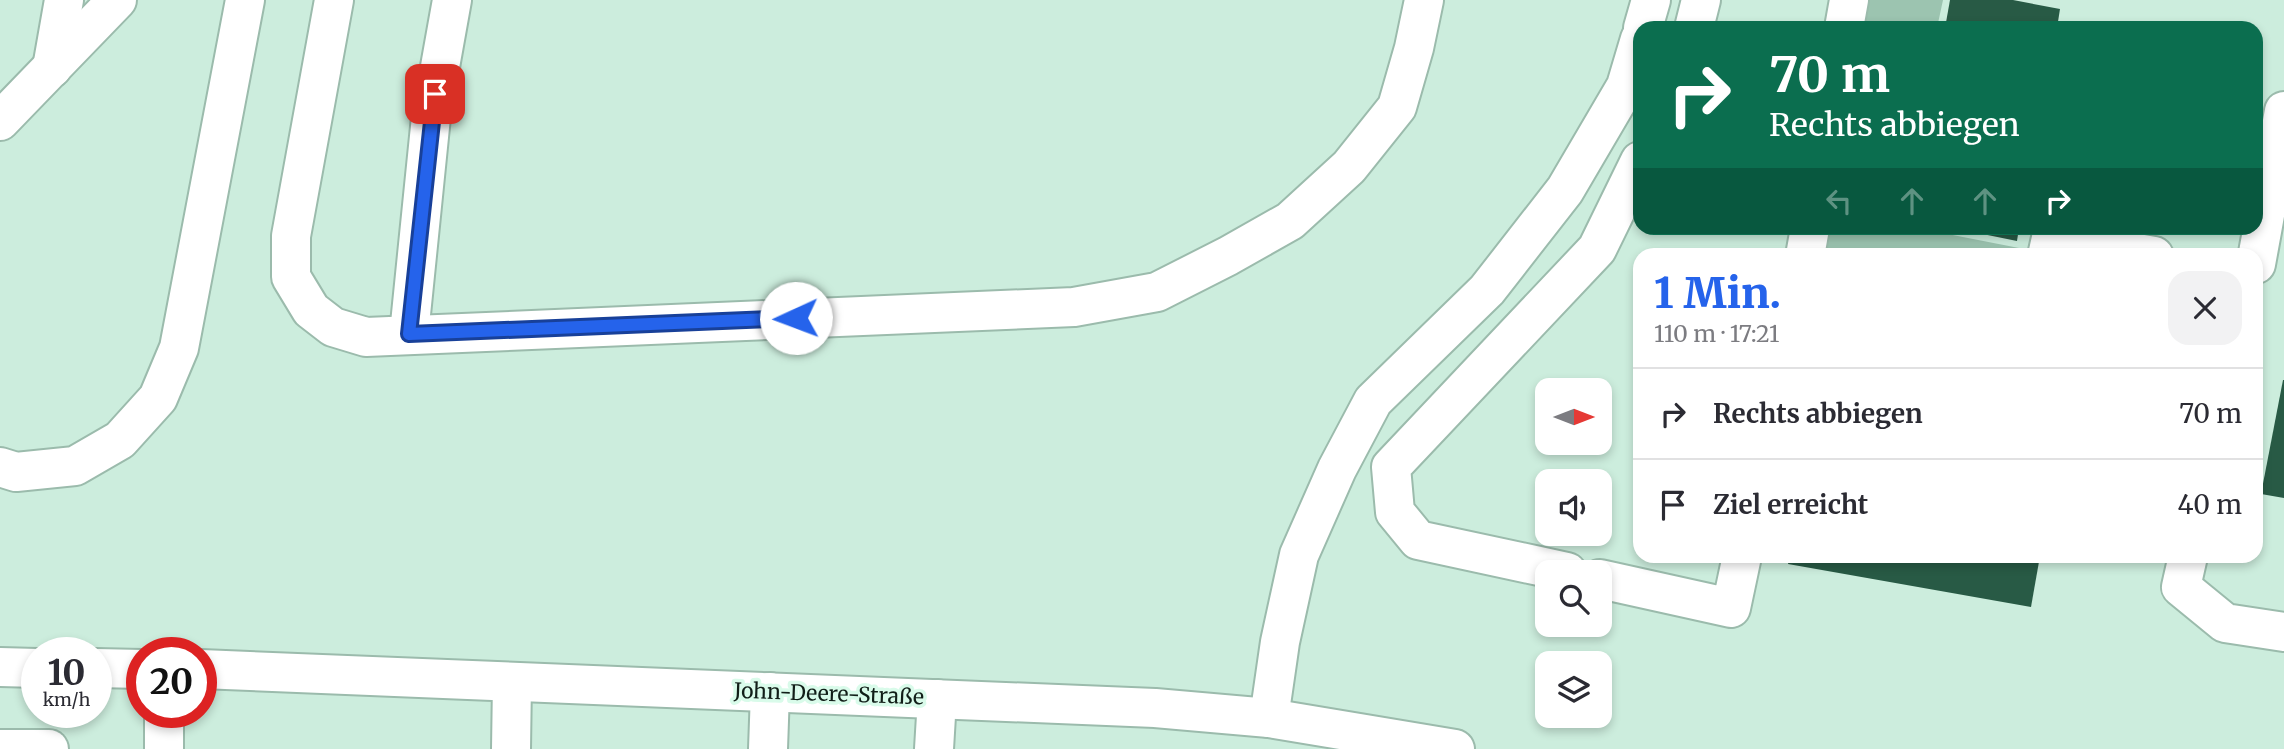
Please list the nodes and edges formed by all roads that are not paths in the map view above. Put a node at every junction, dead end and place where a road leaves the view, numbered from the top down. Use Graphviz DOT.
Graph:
graph roads {
  1 [pos="64,0"];
  2 [pos="117,0"];
  3 [pos="245,0"];
  4 [pos="334,0"];
  5 [pos="452,0"];
  6 [pos="1424,0"];
  7 [pos="1651,0"];
  8 [pos="1701,0"];
  9 [pos="1849,0"];
  10 [pos="1645,21"];
  11 [pos="1696,21"];
  12 [pos="1845,21"];
  13 [pos="1633,62"];
  14 [pos="52,68"];
  15 [pos="2284,111"];
  16 [pos="0,121"];
  17 [pos="1633,174"];
  18 [pos="2263,226"];
  19 [pos="2049,248"];
  20 [pos="2108,248"];
  21 [pos="409,334"];
  22 [pos="0,467"];
  23 [pos="1741,563"];
  24 [pos="2186,563"];
  25 [pos="1535,565"];
  26 [pos="1612,582"];
  27 [pos="2284,632"];
  28 [pos="0,667"];
  29 [pos="21,667"];
  30 [pos="217,670"];
  31 [pos="512,681"];
  32 [pos="770,692"];
  33 [pos="937,699"];
  34 [pos="1269,718"];
  35 [pos="164,728"];
  36 [pos="0,749"];
  37 [pos="49,749"];
  38 [pos="164,749"];
  39 [pos="511,749"];
  40 [pos="768,749"];
  41 [pos="934,749"];
  42 [pos="1455,749"];
  1 -- 14 [label="street"];
  2 -- 14 [label="street"];
  3 -- 22 [label="street"];
  4 -- 21 [label="street"];
  5 -- 21 [label="street"];
  6 -- 21 [label="street"];
  7 -- 10 [label="street"];
  8 -- 11 [label="street"];
  9 -- 12 [label="street"];
  13 -- 34 [label="street"];
  14 -- 16 [label="street"];
  15 -- 18 [label="street"];
  17 -- 25 [label="street"];
  19 -- 20 [label="street"];
  23 -- 26 [label="street"];
  24 -- 27 [label="street"];
  28 -- 29 [label="street"];
  30 -- 31 [label="street, John-Deere-Straße"];
  31 -- 32 [label="street, John-Deere-Straße"];
  31 -- 39 [label="street"];
  32 -- 33 [label="street, John-Deere-Straße"];
  32 -- 40 [label="street"];
  33 -- 34 [label="street, John-Deere-Straße"];
  33 -- 41 [label="street"];
  34 -- 42 [label="street, John-Deere-Straße"];
  35 -- 38 [label="street"];
  36 -- 37 [label="street"];
}
